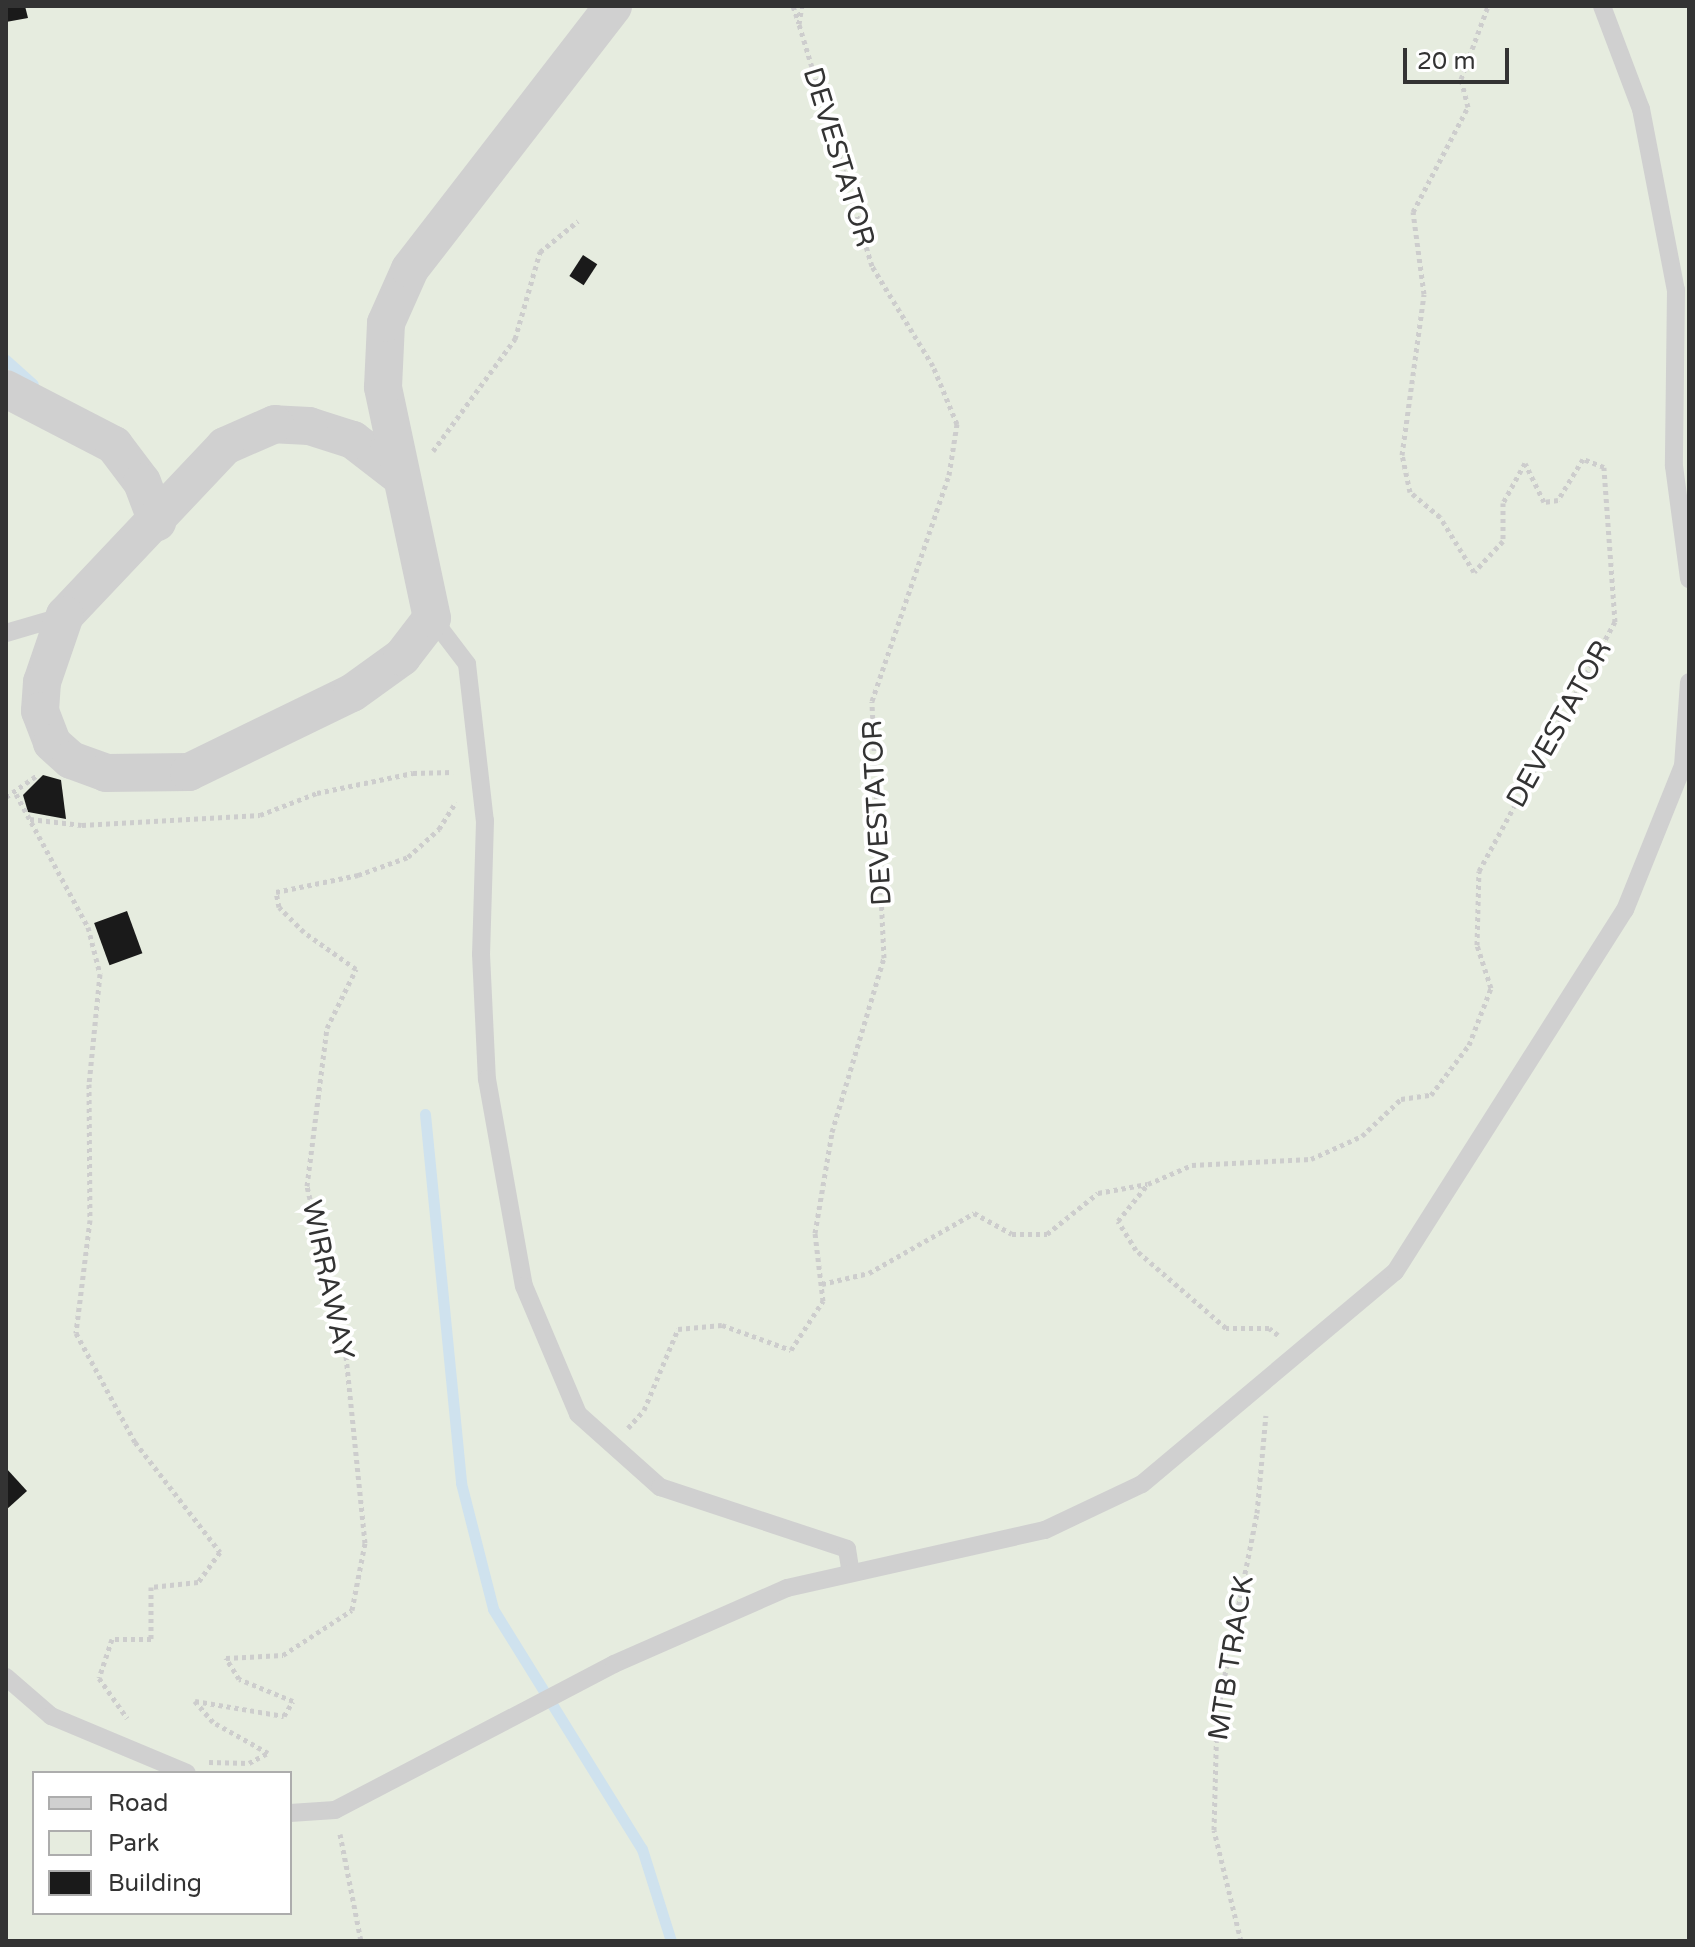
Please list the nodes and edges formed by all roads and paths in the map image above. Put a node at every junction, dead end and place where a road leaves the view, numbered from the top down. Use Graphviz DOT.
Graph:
graph roads {
  1 [pos="613,6"];
  2 [pos="793,6"];
  3 [pos="802,6"];
  4 [pos="1488,6"];
  5 [pos="1602,6"];
  6 [pos="799,24"];
  7 [pos="578,221"];
  8 [pos="6,389"];
  9 [pos="411,468"];
  10 [pos="157,522"];
  11 [pos="1689,579"];
  12 [pos="65,615"];
  13 [pos="432,618"];
  14 [pos="6,633"];
  15 [pos="1689,682"];
  16 [pos="458,784"];
  17 [pos="16,794"];
  18 [pos="459,797"];
  19 [pos="30,819"];
  20 [pos="1148,1184"];
  21 [pos="822,1284"];
  22 [pos="1297,1351"];
  23 [pos="1269,1374"];
  24 [pos="615,1442"];
  25 [pos="851,1573"];
  26 [pos="6,1677"];
  27 [pos="126,1746"];
  28 [pos="156,1759"];
  29 [pos="183,1771"];
  30 [pos="335,1810"];
  31 [pos="292,1813"];
  32 [pos="361,1941"];
  33 [pos="1241,1941"];
  1 -- 9 [label="street"];
  2 -- 6 [label="path"];
  3 -- 6 [label="path, DEVESTATOR"];
  4 -- 20 [label="path, DEVESTATOR"];
  5 -- 11 [label="lane"];
  6 -- 21 [label="path, DEVESTATOR"];
  7 -- 9 [label="path"];
  8 -- 10 [label="street"];
  9 -- 10 [label="street"];
  9 -- 13 [label="street"];
  10 -- 12 [label="street"];
  12 -- 13 [label="street"];
  12 -- 14 [label="lane"];
  13 -- 24 [label="lane"];
  15 -- 22 [label="lane"];
  16 -- 19 [label="path"];
  17 -- 19 [label="path"];
  18 -- 28 [label="path, WIRRAWAY"];
  19 -- 27 [label="path"];
  20 -- 21 [label="path"];
  20 -- 22 [label="path, DEVESTATOR"];
  21 -- 24 [label="path, DEVESTATOR"];
  22 -- 23 [label="lane"];
  23 -- 25 [label="lane"];
  23 -- 33 [label="path, MTB TRACK"];
  24 -- 25 [label="lane"];
  25 -- 30 [label="lane"];
  26 -- 27 [label="lane"];
  27 -- 28 [label="lane"];
  28 -- 29 [label="lane"];
  30 -- 31 [label="lane"];
  30 -- 32 [label="path"];
}
